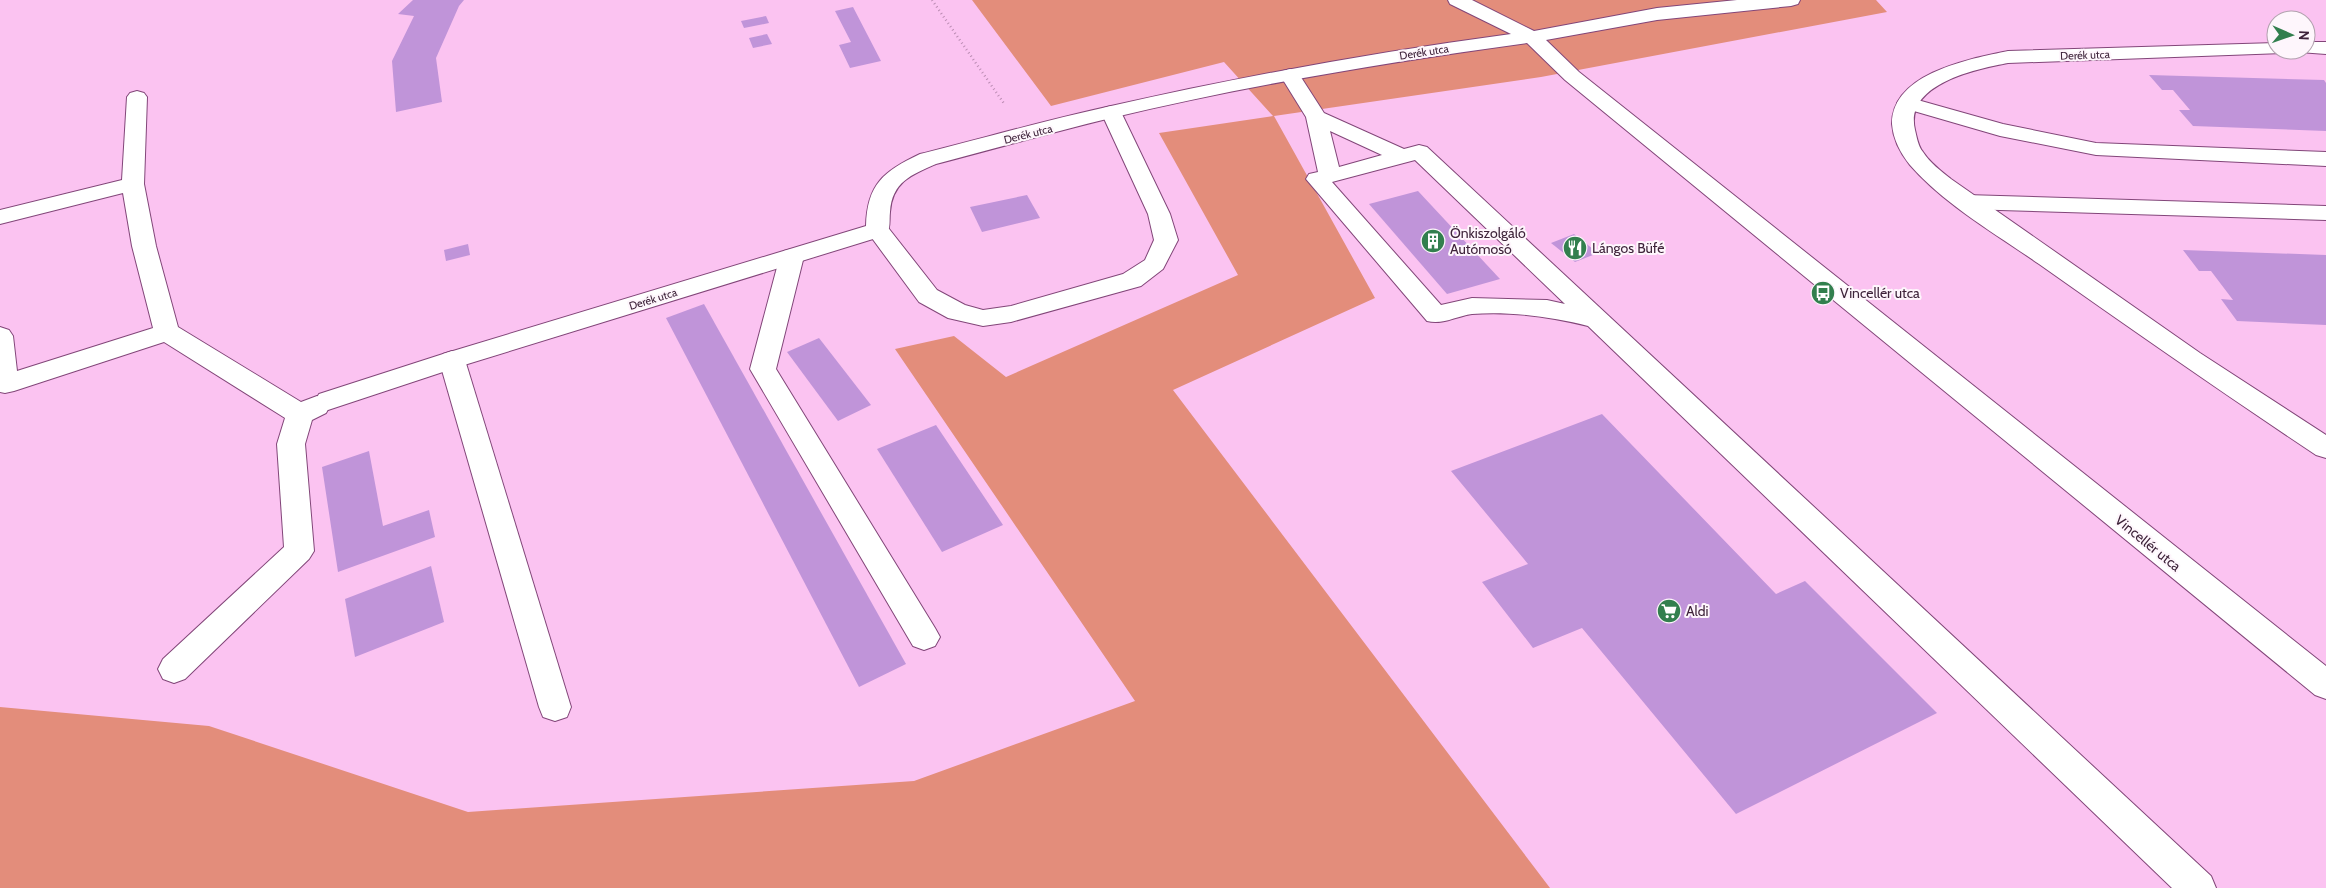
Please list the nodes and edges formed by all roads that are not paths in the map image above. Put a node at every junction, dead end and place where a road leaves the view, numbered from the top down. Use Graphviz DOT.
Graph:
graph roads {
  1 [pos="1457,0"];
  2 [pos="1792,0"];
  3 [pos="1532,37"];
  4 [pos="2266,49"];
  5 [pos="1290,75"];
  6 [pos="137,98"];
  7 [pos="1907,103"];
  8 [pos="1111,112"];
  9 [pos="1316,117"];
  10 [pos="1403,156"];
  11 [pos="2326,159"];
  12 [pos="1330,176"];
  13 [pos="133,184"];
  14 [pos="1966,202"];
  15 [pos="2326,213"];
  16 [pos="0,218"];
  17 [pos="878,230"];
  18 [pos="792,256"];
  19 [pos="1596,320"];
  20 [pos="167,332"];
  21 [pos="0,336"];
  22 [pos="452,360"];
  23 [pos="300,414"];
  24 [pos="2326,448"];
  25 [pos="924,637"];
  26 [pos="174,669"];
  27 [pos="2326,685"];
  28 [pos="556,707"];
  29 [pos="2198,888"];
  1 -- 3 [label="street, Vincellér utca"];
  2 -- 3 [label="street, Derék utca"];
  3 -- 5 [label="street, Derék utca"];
  3 -- 27 [label="street, Vincellér utca"];
  4 -- 7 [label="street, Derék utca"];
  5 -- 8 [label="street, Derék utca"];
  5 -- 9 [label="street"];
  6 -- 13 [label="street"];
  7 -- 11 [label="street"];
  7 -- 14 [label="street"];
  8 -- 17 [label="street, Derék utca"];
  8 -- 17 [label="street"];
  9 -- 10 [label="street"];
  9 -- 12 [label="street"];
  10 -- 12 [label="street"];
  10 -- 19 [label="street"];
  12 -- 19 [label="street"];
  13 -- 16 [label="street"];
  13 -- 20 [label="street"];
  14 -- 15 [label="street"];
  14 -- 24 [label="street"];
  17 -- 18 [label="street, Derék utca"];
  18 -- 22 [label="street, Derék utca"];
  18 -- 25 [label="street"];
  19 -- 29 [label="street"];
  20 -- 21 [label="street"];
  20 -- 23 [label="street"];
  22 -- 23 [label="street, Derék utca"];
  22 -- 28 [label="street"];
  23 -- 26 [label="street"];
}
